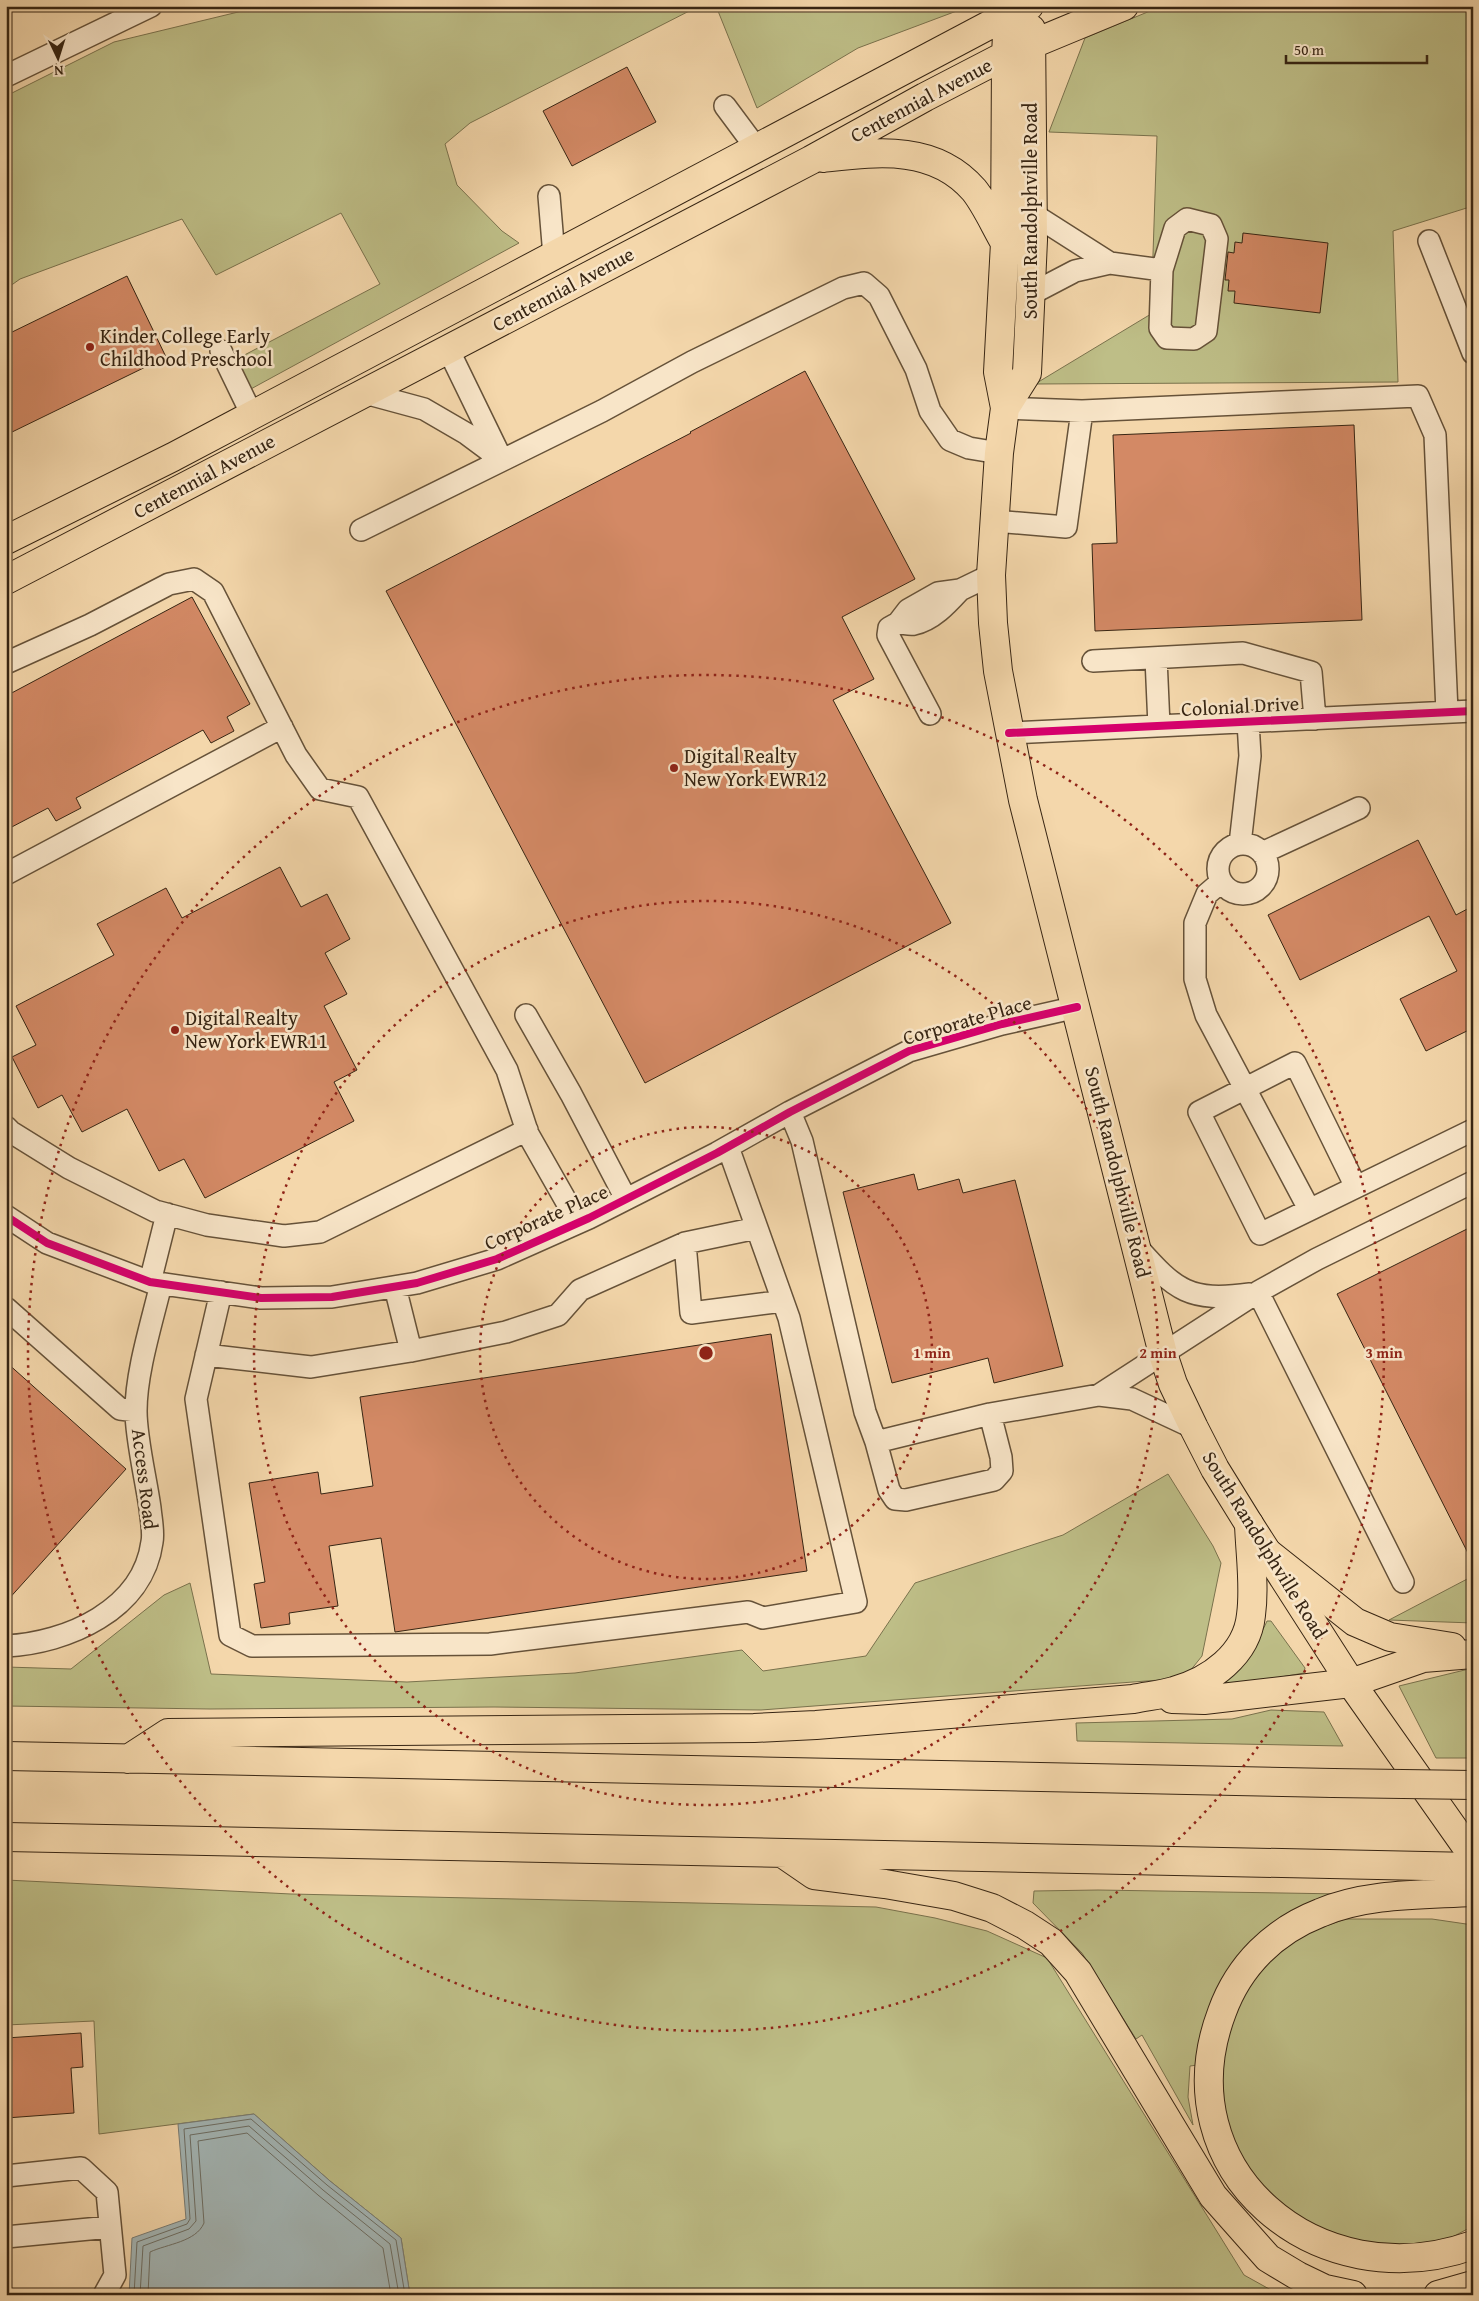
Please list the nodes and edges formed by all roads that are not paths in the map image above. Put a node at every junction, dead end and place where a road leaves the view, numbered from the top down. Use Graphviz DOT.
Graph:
graph roads {
  1 [pos="151,6"];
  2 [pos="1124,6"];
  3 [pos="1020,8"];
  4 [pos="1018,50"];
  5 [pos="6,76"];
  6 [pos="725,106"];
  7 [pos="757,149"];
  8 [pos="811,160"];
  9 [pos="549,196"];
  10 [pos="1033,214"];
  11 [pos="1429,241"];
  12 [pos="1005,244"];
  13 [pos="554,256"];
  14 [pos="1110,263"];
  15 [pos="1162,270"];
  16 [pos="1031,294"];
  17 [pos="448,349"];
  18 [pos="221,351"];
  19 [pos="1473,352"];
  20 [pos="365,393"];
  21 [pos="1005,408"];
  22 [pos="1082,411"];
  23 [pos="252,415"];
  24 [pos="999,453"];
  25 [pos="502,460"];
  26 [pos="994,521"];
  27 [pos="361,530"];
  28 [pos="7,539"];
  29 [pos="991,575"];
  30 [pos="6,580"];
  31 [pos="1156,658"];
  32 [pos="1093,661"];
  33 [pos="6,663"];
  34 [pos="1473,711"];
  35 [pos="1447,712"];
  36 [pos="930,714"];
  37 [pos="1315,719"];
  38 [pos="1248,722"];
  39 [pos="1159,726"];
  40 [pos="282,727"];
  41 [pos="1009,733"];
  42 [pos="1359,808"];
  43 [pos="1240,844"];
  44 [pos="1262,853"];
  45 [pos="6,874"];
  46 [pos="1221,882"];
  47 [pos="1076,1007"];
  48 [pos="526,1015"];
  49 [pos="1245,1088"];
  50 [pos="790,1112"];
  51 [pos="6,1127"];
  52 [pos="526,1130"];
  53 [pos="1473,1130"];
  54 [pos="728,1147"];
  55 [pos="1473,1182"];
  56 [pos="1356,1187"];
  57 [pos="626,1198"];
  58 [pos="1309,1209"];
  59 [pos="167,1214"];
  60 [pos="6,1216"];
  61 [pos="578,1222"];
  62 [pos="757,1228"];
  63 [pos="685,1243"];
  64 [pos="1136,1246"];
  65 [pos="156,1283"];
  66 [pos="396,1287"];
  67 [pos="221,1292"];
  68 [pos="1258,1292"];
  69 [pos="783,1302"];
  70 [pos="6,1308"];
  71 [pos="410,1351"];
  72 [pos="1163,1354"];
  73 [pos="206,1355"];
  74 [pos="1099,1395"];
  75 [pos="136,1412"];
  76 [pos="990,1414"];
  77 [pos="1194,1428"];
  78 [pos="876,1442"];
  79 [pos="1249,1524"];
  80 [pos="1268,1553"];
  81 [pos="1403,1582"];
  82 [pos="6,1646"];
  83 [pos="1473,1652"];
  84 [pos="1351,1683"];
  85 [pos="1133,1698"];
  86 [pos="6,1756"];
  87 [pos="128,1759"];
  88 [pos="1473,1785"];
  89 [pos="6,1837"];
  90 [pos="782,1853"];
  91 [pos="1473,1856"];
  92 [pos="1473,1867"];
  93 [pos="1473,1892"];
  94 [pos="6,2176"];
  95 [pos="110,2227"];
  96 [pos="6,2236"];
  97 [pos="1473,2245"];
  98 [pos="1473,2285"];
  99 [pos="104,2295"];
  100 [pos="1353,2295"];
  101 [pos="1438,2295"];
  1 -- 5 [label="street"];
  2 -- 4 [label="main road, Centennial Avenue"];
  3 -- 4 [label="main road, South Randolphville Road"];
  3 -- 7 [label="main road, Centennial Avenue"];
  4 -- 8 [label="main road, Centennial Avenue"];
  4 -- 10 [label="main road, South Randolphville Road"];
  4 -- 12 [label="main road, South Randolphville Road"];
  6 -- 7 [label="street"];
  7 -- 13 [label="main road, Centennial Avenue"];
  8 -- 12 [label="main road"];
  8 -- 17 [label="main road, Centennial Avenue"];
  9 -- 13 [label="street"];
  10 -- 14 [label="street"];
  10 -- 16 [label="main road, South Randolphville Road"];
  11 -- 19 [label="street"];
  12 -- 21 [label="main road, South Randolphville Road"];
  13 -- 23 [label="main road, Centennial Avenue"];
  14 -- 15 [label="street"];
  14 -- 16 [label="street"];
  15 -- 15 [label="street"];
  16 -- 21 [label="main road, South Randolphville Road"];
  17 -- 20 [label="main road, Centennial Avenue"];
  17 -- 25 [label="street"];
  18 -- 23 [label="street"];
  20 -- 25 [label="street"];
  20 -- 30 [label="main road, Centennial Avenue"];
  21 -- 22 [label="street"];
  21 -- 24 [label="main road, South Randolphville Road"];
  22 -- 26 [label="street"];
  22 -- 35 [label="street"];
  23 -- 28 [label="main road, Centennial Avenue"];
  24 -- 25 [label="street"];
  24 -- 26 [label="main road, South Randolphville Road"];
  25 -- 27 [label="street"];
  26 -- 29 [label="main road, South Randolphville Road"];
  29 -- 36 [label="street"];
  29 -- 41 [label="main road, South Randolphville Road"];
  31 -- 32 [label="street"];
  31 -- 37 [label="street"];
  31 -- 39 [label="street"];
  33 -- 40 [label="street"];
  34 -- 35 [label="street, Colonial Drive"];
  35 -- 37 [label="street, Colonial Drive"];
  37 -- 38 [label="street, Colonial Drive"];
  38 -- 39 [label="street, Colonial Drive"];
  38 -- 43 [label="street"];
  39 -- 41 [label="street, Colonial Drive"];
  40 -- 45 [label="street"];
  40 -- 52 [label="street"];
  41 -- 47 [label="main road, South Randolphville Road"];
  42 -- 44 [label="street"];
  43 -- 44 [label="street"];
  43 -- 46 [label="street"];
  44 -- 46 [label="street"];
  46 -- 49 [label="street"];
  47 -- 50 [label="street, Corporate Place"];
  47 -- 64 [label="main road, South Randolphville Road"];
  48 -- 57 [label="street"];
  49 -- 56 [label="street"];
  49 -- 58 [label="street"];
  49 -- 58 [label="street"];
  50 -- 54 [label="street, Corporate Place"];
  50 -- 78 [label="street"];
  51 -- 59 [label="street"];
  52 -- 59 [label="street"];
  52 -- 61 [label="street"];
  53 -- 56 [label="street"];
  54 -- 57 [label="street, Corporate Place"];
  54 -- 62 [label="street"];
  55 -- 68 [label="street"];
  56 -- 58 [label="street"];
  57 -- 61 [label="street, Corporate Place"];
  59 -- 65 [label="street, Access Road"];
  60 -- 65 [label="street, Corporate Place"];
  61 -- 66 [label="street, Corporate Place"];
  62 -- 63 [label="street"];
  62 -- 69 [label="street"];
  63 -- 69 [label="street"];
  63 -- 71 [label="street"];
  64 -- 68 [label="street"];
  64 -- 72 [label="main road, South Randolphville Road"];
  65 -- 67 [label="street, Corporate Place"];
  65 -- 75 [label="street, Access Road"];
  66 -- 67 [label="street, Corporate Place"];
  66 -- 71 [label="street"];
  67 -- 73 [label="street"];
  68 -- 72 [label="street"];
  68 -- 81 [label="street"];
  69 -- 73 [label="street"];
  70 -- 75 [label="street"];
  71 -- 73 [label="street"];
  72 -- 74 [label="street"];
  72 -- 77 [label="main road, South Randolphville Road"];
  74 -- 76 [label="street"];
  74 -- 77 [label="street"];
  75 -- 82 [label="street, Access Road"];
  76 -- 78 [label="street"];
  76 -- 78 [label="street"];
  77 -- 79 [label="main road, South Randolphville Road"];
  79 -- 80 [label="main road, South Randolphville Road"];
  79 -- 85 [label="main road"];
  80 -- 83 [label="main road"];
  80 -- 84 [label="main road, South Randolphville Road"];
  83 -- 84 [label="main road"];
  84 -- 85 [label="main road"];
  84 -- 91 [label="main road, South Randolphville Road"];
  85 -- 87 [label="main road"];
  86 -- 87 [label="main road"];
  87 -- 88 [label="main road, bridge"];
  89 -- 90 [label="main road"];
  90 -- 92 [label="main road"];
  90 -- 100 [label="main road"];
  93 -- 97 [label="main road"];
  94 -- 95 [label="street"];
  95 -- 96 [label="street"];
  95 -- 99 [label="street"];
  98 -- 101 [label="main road"];
}
